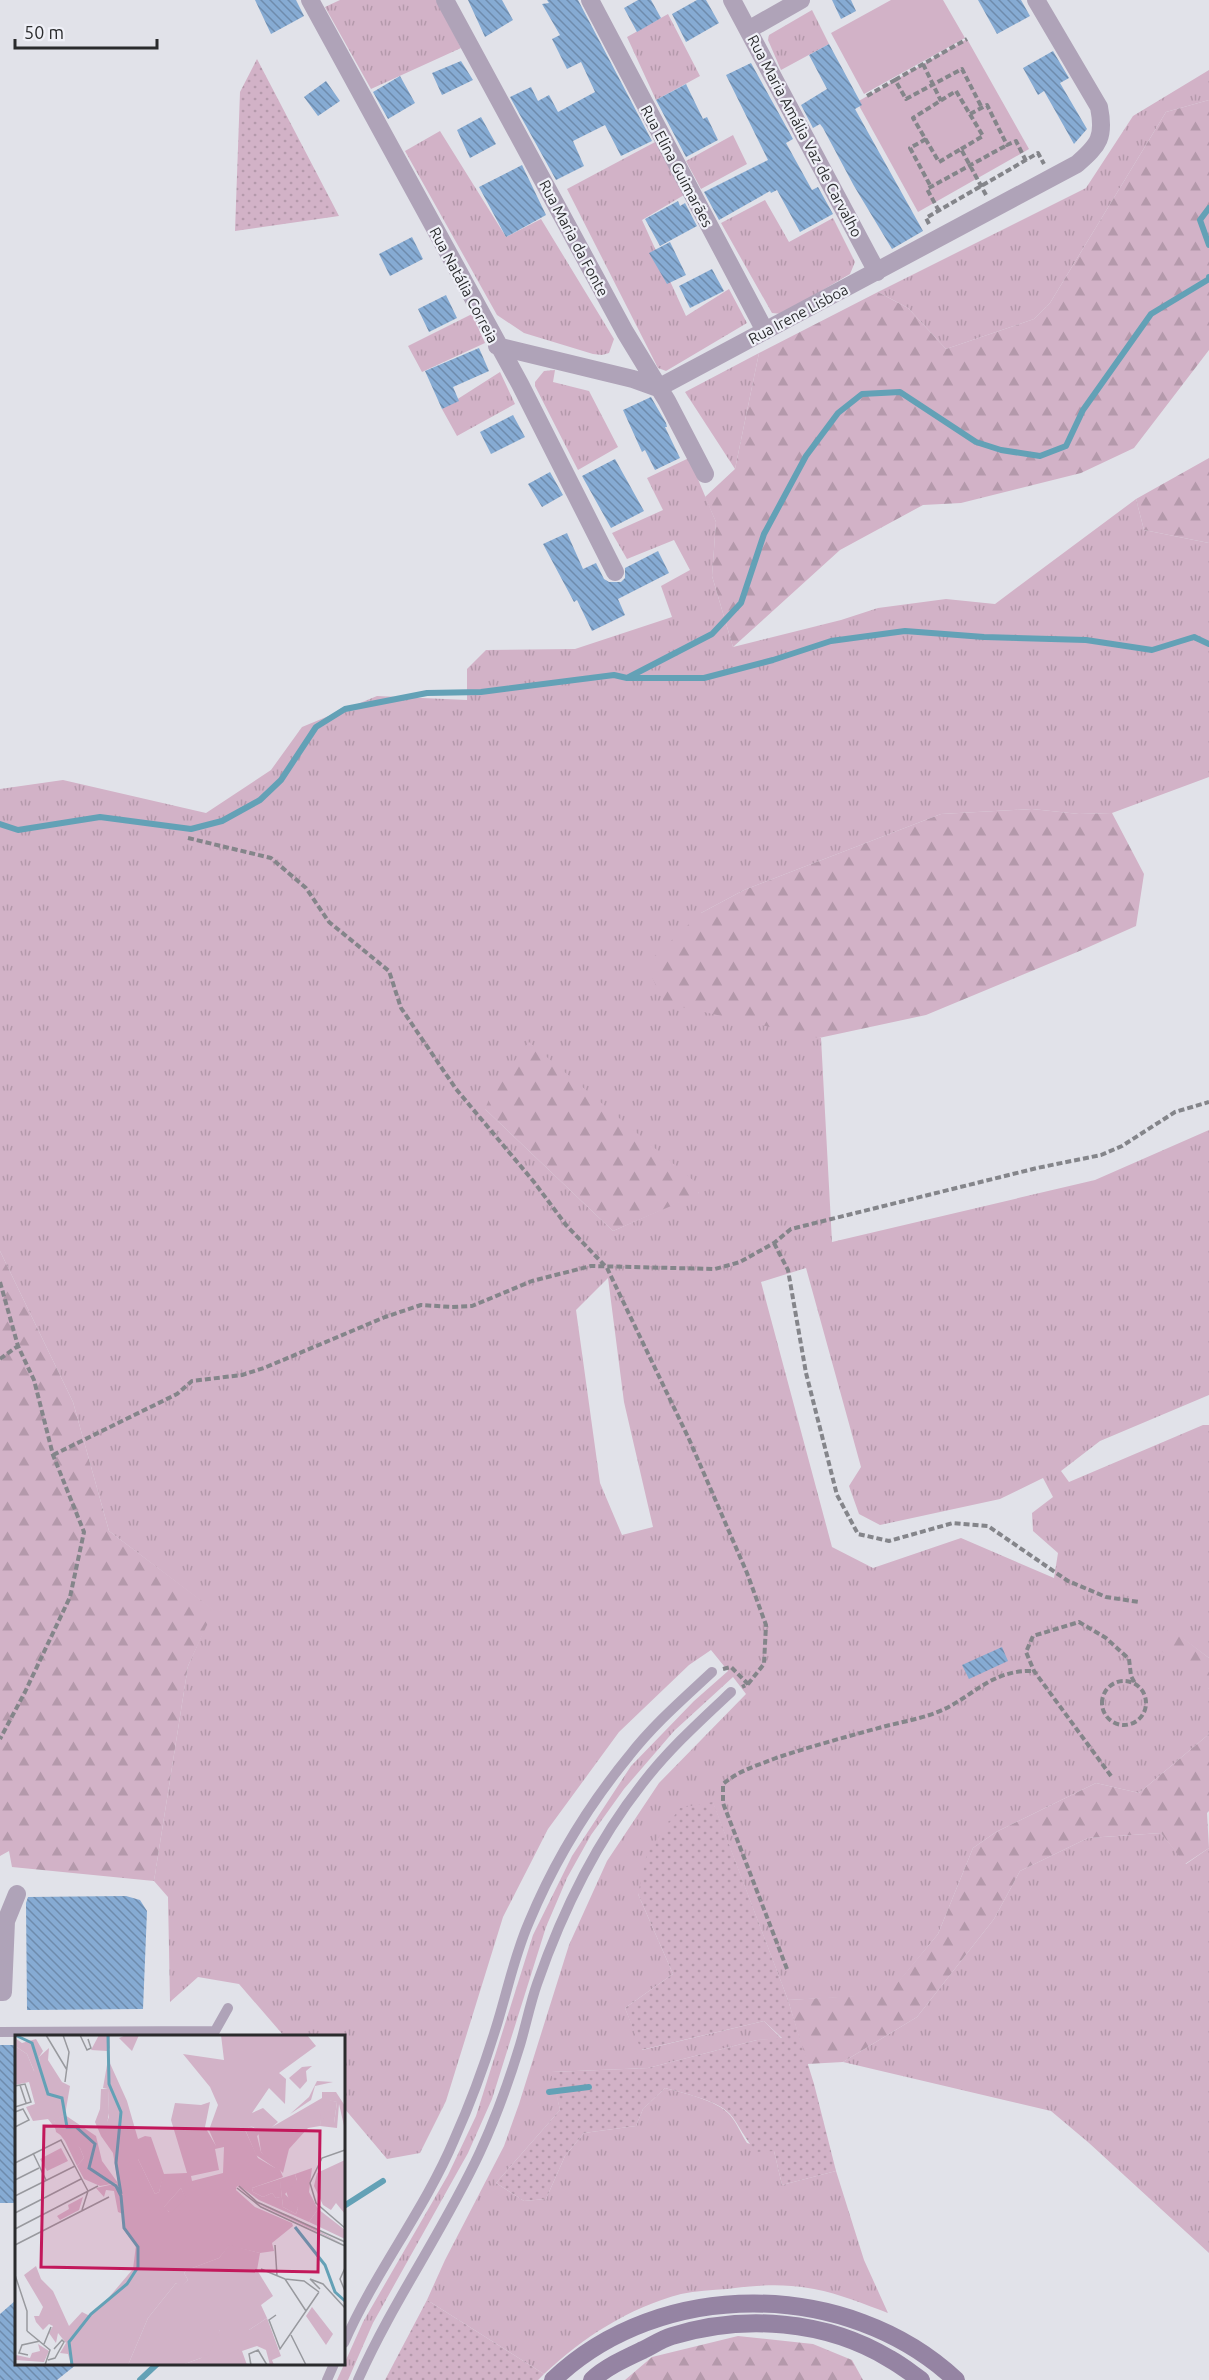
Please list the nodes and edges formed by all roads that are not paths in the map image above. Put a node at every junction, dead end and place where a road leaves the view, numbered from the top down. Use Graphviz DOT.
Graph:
graph roads {
  1 [pos="310,0"];
  2 [pos="446,0"];
  3 [pos="590,0"];
  4 [pos="732,0"];
  5 [pos="801,0"];
  6 [pos="1036,0"];
  7 [pos="748,30"];
  8 [pos="877,272"];
  9 [pos="765,331"];
  10 [pos="497,346"];
  11 [pos="658,388"];
  12 [pos="705,474"];
  13 [pos="615,572"];
  14 [pos="712,1672"];
  15 [pos="731,1692"];
  16 [pos="17,1894"];
  17 [pos="0,1992"];
  18 [pos="228,2008"];
  19 [pos="0,2032"];
  20 [pos="345,2341"];
  21 [pos="334,2365"];
  22 [pos="327,2380"];
  23 [pos="358,2380"];
  24 [pos="553,2380"];
  25 [pos="592,2380"];
  26 [pos="921,2380"];
  27 [pos="956,2380"];
  1 -- 10 [label="street, Rua Natália Correia"];
  2 -- 11 [label="street, Rua Maria da Fonte"];
  3 -- 9 [label="street, Rua Elina Guimarães"];
  4 -- 7 [label="street, Rua Maria Amália Vaz de Carvalho"];
  5 -- 7 [label="street"];
  6 -- 8 [label="street, Rua Irene Lisboa"];
  7 -- 8 [label="street, Rua Maria Amália Vaz de Carvalho"];
  8 -- 9 [label="street, Rua Irene Lisboa"];
  9 -- 11 [label="street, Rua Irene Lisboa"];
  10 -- 11 [label="street"];
  10 -- 13 [label="street, Rua Natália Correia"];
  11 -- 12 [label="street, Rua Maria da Fonte"];
  14 -- 20 [label="lane"];
  15 -- 23 [label="lane"];
  16 -- 17 [label="street"];
  18 -- 19 [label="lane"];
  21 -- 22 [label="lane"];
  24 -- 27 [label="main road"];
  25 -- 26 [label="main road"];
}
